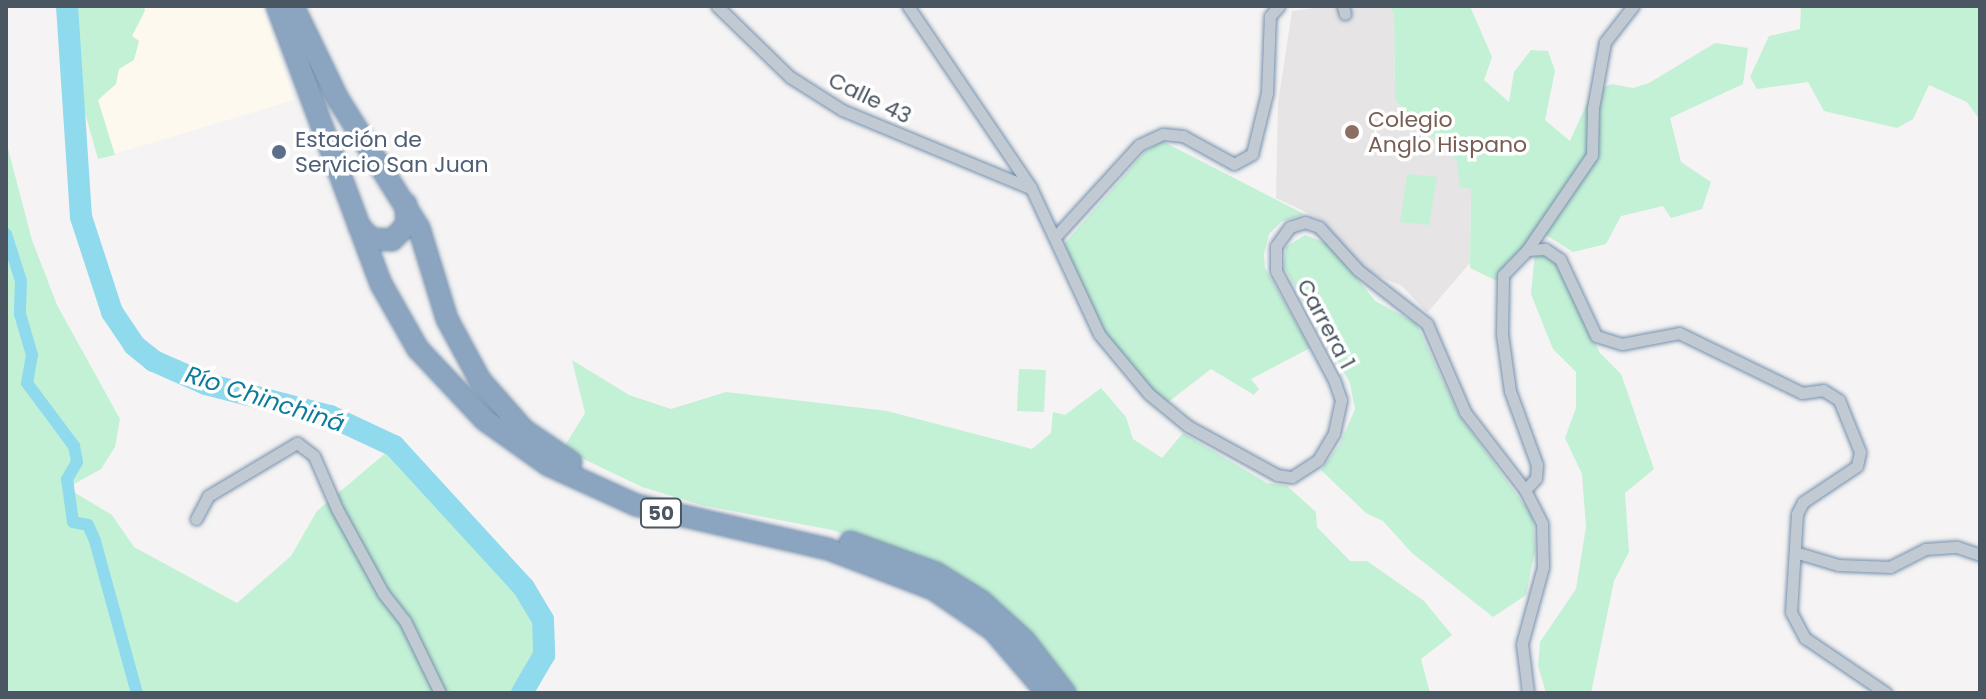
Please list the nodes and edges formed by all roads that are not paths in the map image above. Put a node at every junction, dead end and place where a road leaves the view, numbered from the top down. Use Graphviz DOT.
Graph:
graph roads {
  1 [pos="277,6"];
  2 [pos="293,6"];
  3 [pos="717,6"];
  4 [pos="908,6"];
  5 [pos="1279,6"];
  6 [pos="1633,6"];
  7 [pos="1031,188"];
  8 [pos="406,204"];
  9 [pos="357,222"];
  10 [pos="1055,237"];
  11 [pos="1536,249"];
  12 [pos="1525,490"];
  13 [pos="196,519"];
  14 [pos="1798,553"];
  15 [pos="1980,555"];
  16 [pos="440,693"];
  17 [pos="1047,693"];
  18 [pos="1065,693"];
  19 [pos="1528,693"];
  20 [pos="1886,693"];
  1 -- 9 [label="highway, 50"];
  2 -- 8 [label="highway, 50"];
  3 -- 7 [label="street, Calle 43"];
  4 -- 7 [label="street, Carrera 1"];
  5 -- 10 [label="street"];
  6 -- 11 [label="street"];
  7 -- 10 [label="street, Carrera 1"];
  8 -- 9 [label="highway"];
  8 -- 18 [label="highway, 50"];
  9 -- 17 [label="highway, 50"];
  10 -- 12 [label="street, Carrera 1"];
  11 -- 12 [label="street"];
  11 -- 14 [label="street"];
  12 -- 19 [label="street, Carrera 1"];
  13 -- 16 [label="street"];
  14 -- 15 [label="street"];
  14 -- 20 [label="street"];
}
